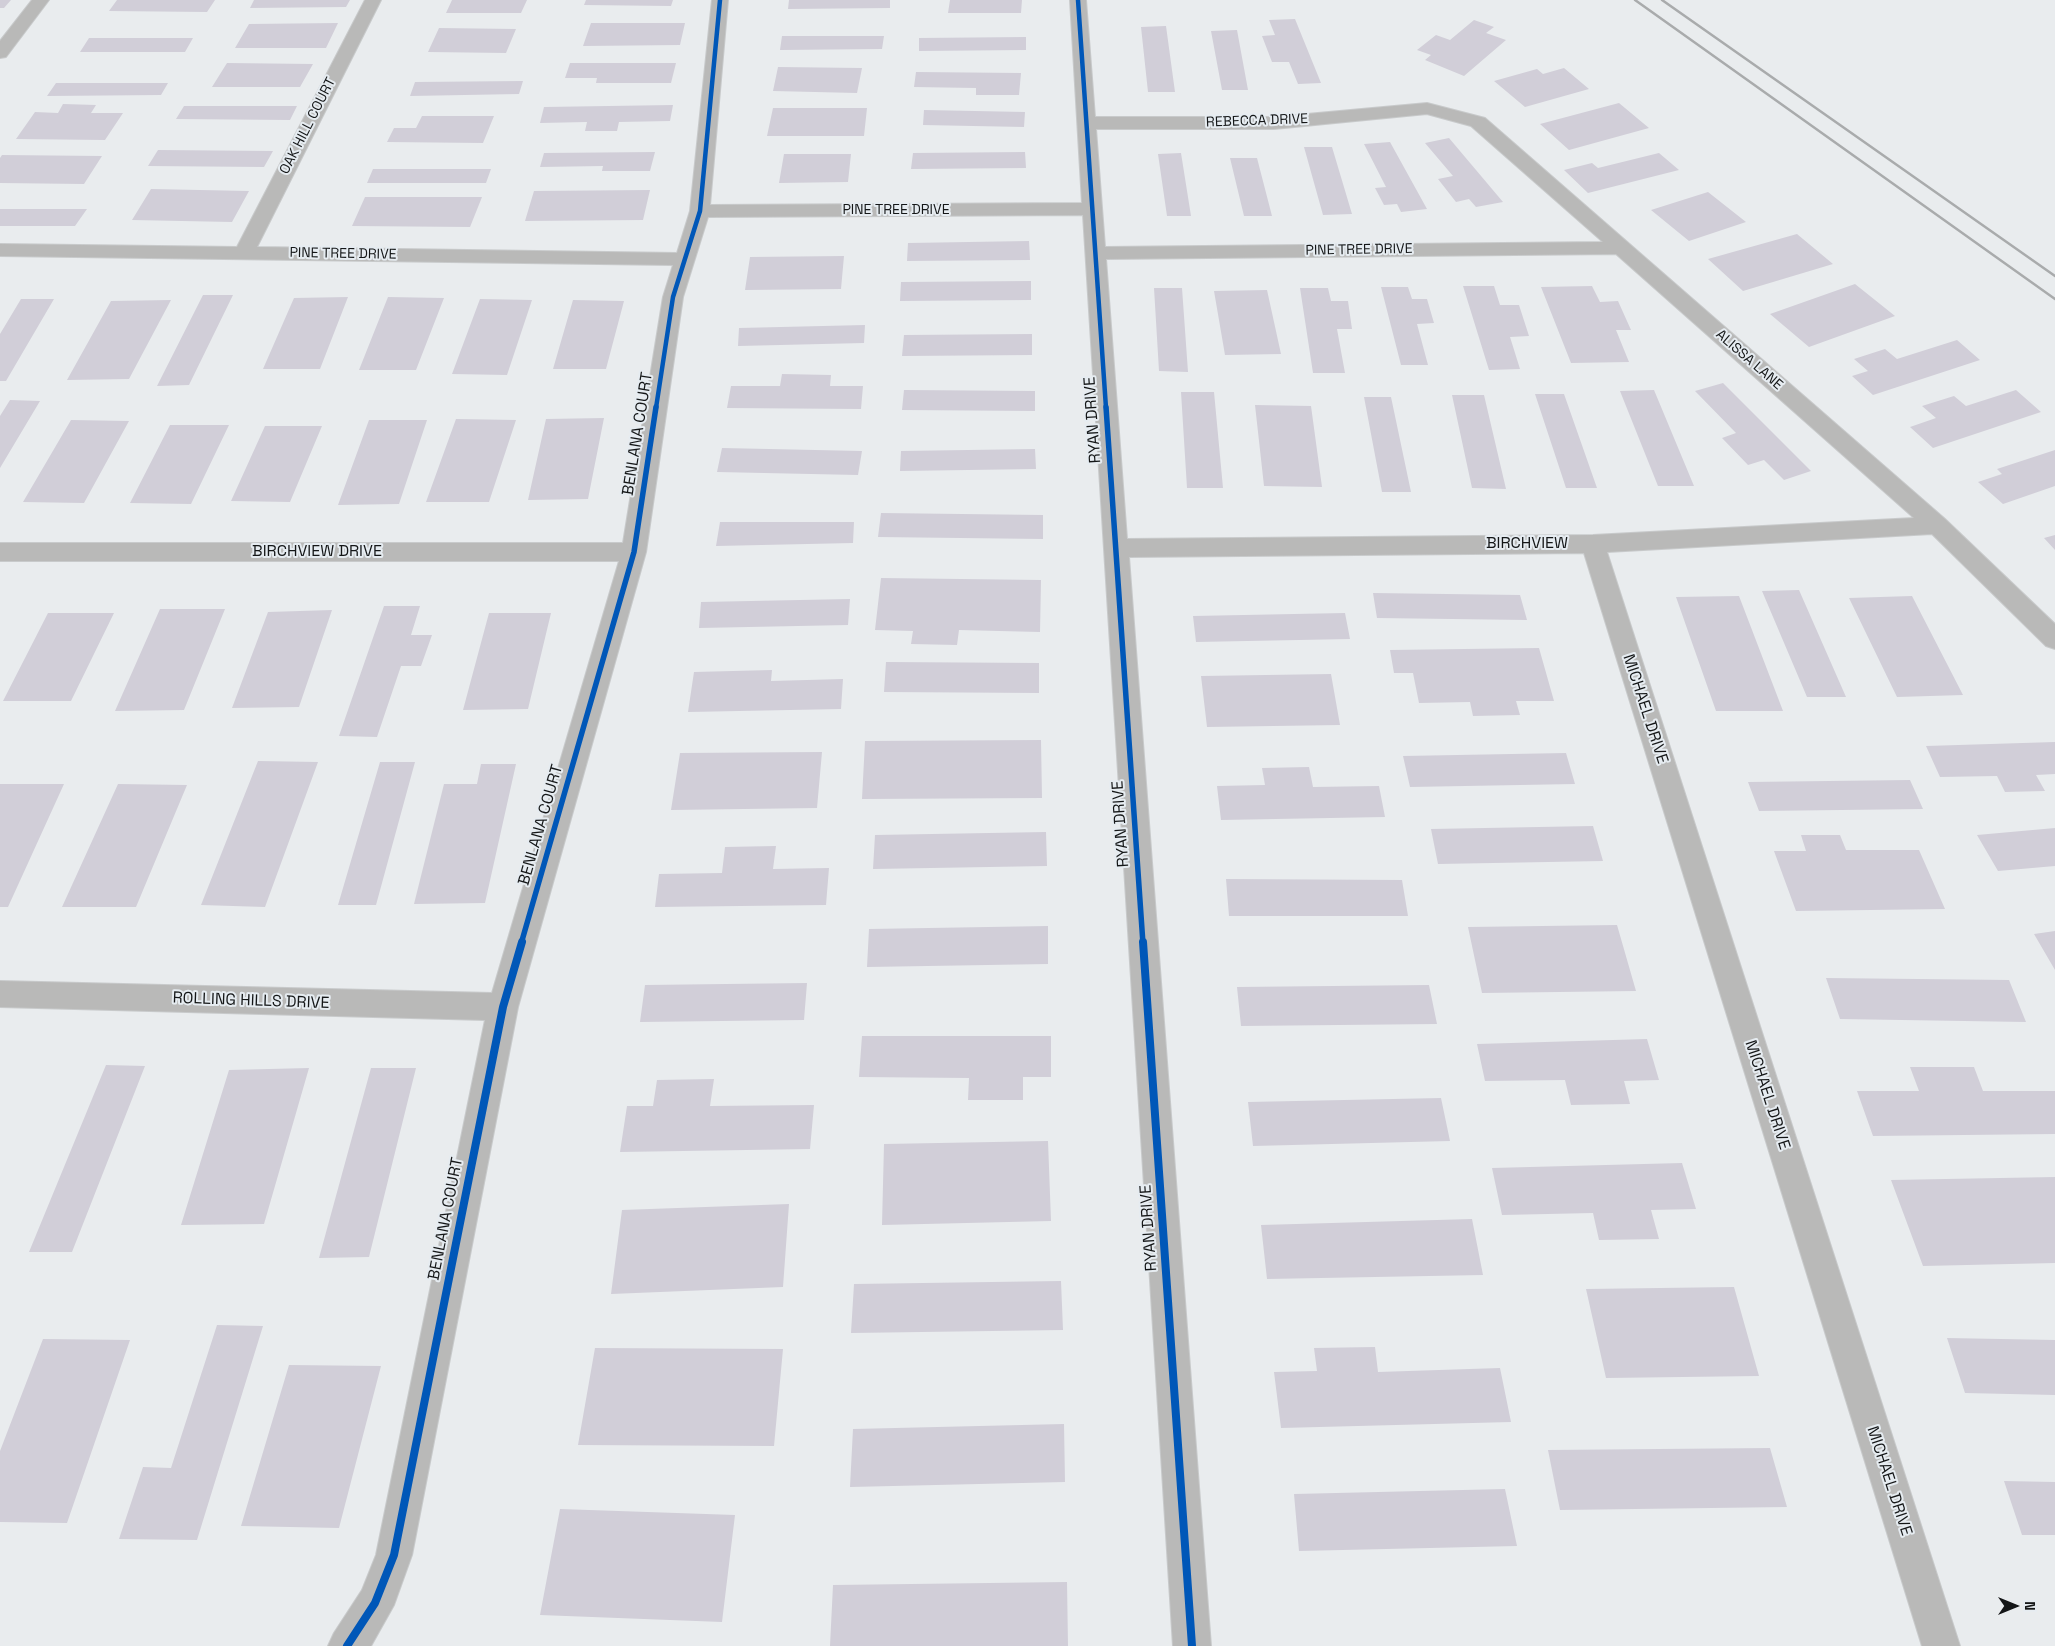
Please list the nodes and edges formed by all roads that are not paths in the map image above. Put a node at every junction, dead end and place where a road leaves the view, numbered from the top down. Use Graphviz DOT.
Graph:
graph roads {
  1 [pos="41,0"];
  2 [pos="373,0"];
  3 [pos="720,0"];
  4 [pos="1078,0"];
  5 [pos="0,53"];
  6 [pos="1426,108"];
  7 [pos="1086,123"];
  8 [pos="1092,209"];
  9 [pos="700,211"];
  10 [pos="1622,248"];
  11 [pos="0,250"];
  12 [pos="244,253"];
  13 [pos="1095,253"];
  14 [pos="685,259"];
  15 [pos="1937,526"];
  16 [pos="1592,544"];
  17 [pos="1116,548"];
  18 [pos="0,552"];
  19 [pos="634,552"];
  20 [pos="2055,639"];
  21 [pos="0,994"];
  22 [pos="502,1007"];
  23 [pos="347,1646"];
  24 [pos="1192,1646"];
  25 [pos="1941,1646"];
  1 -- 5 [label="street"];
  2 -- 12 [label="street, OAK HILL COURT"];
  3 -- 9 [label="street, BENLANA COURT"];
  4 -- 7 [label="street, RYAN DRIVE"];
  6 -- 7 [label="street, REBECCA DRIVE"];
  6 -- 10 [label="street, ALISSA LANE"];
  7 -- 8 [label="street, RYAN DRIVE"];
  8 -- 9 [label="street, PINE TREE DRIVE"];
  8 -- 13 [label="street, RYAN DRIVE"];
  9 -- 14 [label="street, BENLANA COURT"];
  10 -- 13 [label="street, PINE TREE DRIVE"];
  10 -- 15 [label="street, ALISSA LANE"];
  11 -- 12 [label="street, PINE TREE DRIVE"];
  12 -- 14 [label="street, PINE TREE DRIVE"];
  13 -- 17 [label="street, RYAN DRIVE"];
  14 -- 19 [label="street, BENLANA COURT"];
  15 -- 16 [label="street, BIRCHVIEW"];
  15 -- 20 [label="street, ALISSA LANE"];
  16 -- 17 [label="street, BIRCHVIEW"];
  16 -- 25 [label="street, MICHAEL DRIVE"];
  17 -- 24 [label="street, RYAN DRIVE"];
  18 -- 19 [label="street, BIRCHVIEW DRIVE"];
  19 -- 22 [label="street, BENLANA COURT"];
  21 -- 22 [label="street, ROLLING HILLS DRIVE"];
  22 -- 23 [label="street, BENLANA COURT"];
}
